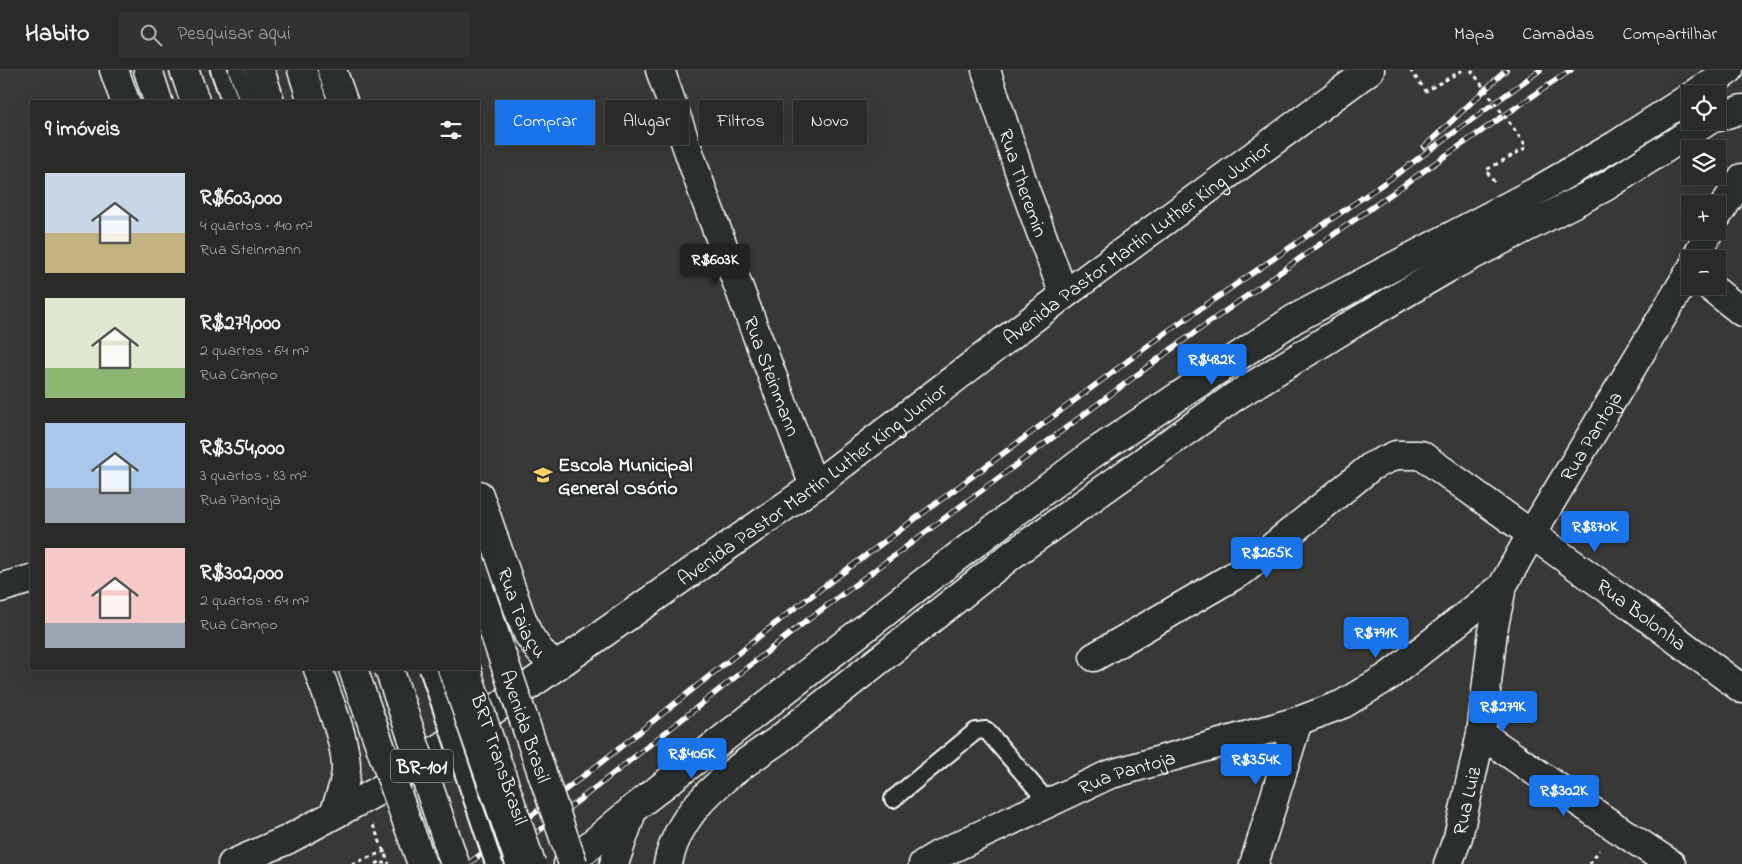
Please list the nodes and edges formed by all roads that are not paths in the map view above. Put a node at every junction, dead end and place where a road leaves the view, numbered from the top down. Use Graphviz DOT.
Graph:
graph roads {
  1 [pos="114,70"];
  2 [pos="148,70"];
  3 [pos="184,70"];
  4 [pos="219,70"];
  5 [pos="237,70"];
  6 [pos="260,70"];
  7 [pos="302,70"];
  8 [pos="332,70"];
  9 [pos="660,70"];
  10 [pos="986,70"];
  11 [pos="1370,70"];
  12 [pos="1729,70"];
  13 [pos="1345,78"];
  14 [pos="1708,85"];
  15 [pos="125,100"];
  16 [pos="158,100"];
  17 [pos="195,100"];
  18 [pos="230,100"];
  19 [pos="248,100"];
  20 [pos="270,100"];
  21 [pos="312,100"];
  22 [pos="343,100"];
  23 [pos="1681,103"];
  24 [pos="1742,109"];
  25 [pos="1726,114"];
  26 [pos="1694,130"];
  27 [pos="1742,178"];
  28 [pos="1726,203"];
  29 [pos="1681,286"];
  30 [pos="1064,295"];
  31 [pos="1720,295"];
  32 [pos="1742,312"];
  33 [pos="814,486"];
  34 [pos="480,498"];
  35 [pos="1532,533"];
  36 [pos="30,579"];
  37 [pos="1502,587"];
  38 [pos="0,588"];
  39 [pos="480,591"];
  40 [pos="1094,657"];
  41 [pos="555,666"];
  42 [pos="318,670"];
  43 [pos="353,670"];
  44 [pos="389,670"];
  45 [pos="428,670"];
  46 [pos="446,670"];
  47 [pos="466,670"];
  48 [pos="1742,689"];
  49 [pos="1298,721"];
  50 [pos="1481,734"];
  51 [pos="893,799"];
  52 [pos="1048,802"];
  53 [pos="633,809"];
  54 [pos="334,813"];
  55 [pos="232,864"];
  56 [pos="422,864"];
  57 [pos="455,864"];
  58 [pos="494,864"];
  59 [pos="514,864"];
  60 [pos="531,864"];
  61 [pos="568,864"];
  62 [pos="573,864"];
  63 [pos="614,864"];
  64 [pos="668,864"];
  65 [pos="923,864"];
  66 [pos="1254,864"];
  67 [pos="1448,864"];
  68 [pos="1671,864"];
  1 -- 15 [label="main road"];
  2 -- 16 [label="main road"];
  3 -- 17 [label="main road"];
  4 -- 18 [label="lane"];
  5 -- 19 [label="lane"];
  6 -- 20 [label="main road"];
  7 -- 21 [label="main road"];
  8 -- 22 [label="main road"];
  9 -- 33 [label="main road, Rua Steinmann"];
  10 -- 30 [label="main road, Rua Theremin"];
  11 -- 13 [label="main road, Avenida Pastor Martin Luther King Junior"];
  12 -- 14 [label="main road"];
  13 -- 30 [label="main road, Avenida Pastor Martin Luther King Junior"];
  23 -- 53 [label="main road"];
  24 -- 25 [label="main road"];
  26 -- 64 [label="main road"];
  27 -- 28 [label="main road"];
  29 -- 35 [label="main road, Rua Pantoja"];
  30 -- 33 [label="main road, Avenida Pastor Martin Luther King Junior"];
  31 -- 32 [label="main road"];
  33 -- 41 [label="main road, Avenida Pastor Martin Luther King Junior"];
  34 -- 41 [label="main road, Rua Taiaçu"];
  35 -- 37 [label="main road, Rua Pantoja"];
  35 -- 40 [label="main road, Rua Bolonha"];
  35 -- 48 [label="main road, Rua Bolonha"];
  36 -- 38 [label="main road"];
  37 -- 49 [label="main road, Rua Pantoja"];
  37 -- 50 [label="main road, Rua Luiz"];
  39 -- 62 [label="main road, Avenida Brasil, bridge"];
  41 -- 54 [label="main road, Avenida Pastor Martin Luther King Junior"];
  42 -- 54 [label="main road"];
  43 -- 56 [label="main road, bridge"];
  44 -- 57 [label="main road, BR-101, bridge"];
  45 -- 58 [label="lane, BRT TransBrasil, bridge"];
  46 -- 59 [label="lane, BRT TransBrasil, bridge"];
  47 -- 60 [label="main road, Avenida Brasil, bridge"];
  49 -- 52 [label="main road, Rua Pantoja"];
  49 -- 66 [label="main road"];
  50 -- 67 [label="main road, Rua Luiz"];
  50 -- 68 [label="main road"];
  51 -- 52 [label="lane"];
  52 -- 65 [label="main road, Rua Pantoja"];
  53 -- 61 [label="main road"];
  53 -- 63 [label="main road"];
  54 -- 55 [label="main road, Avenida Pastor Martin Luther King Junior"];
}
